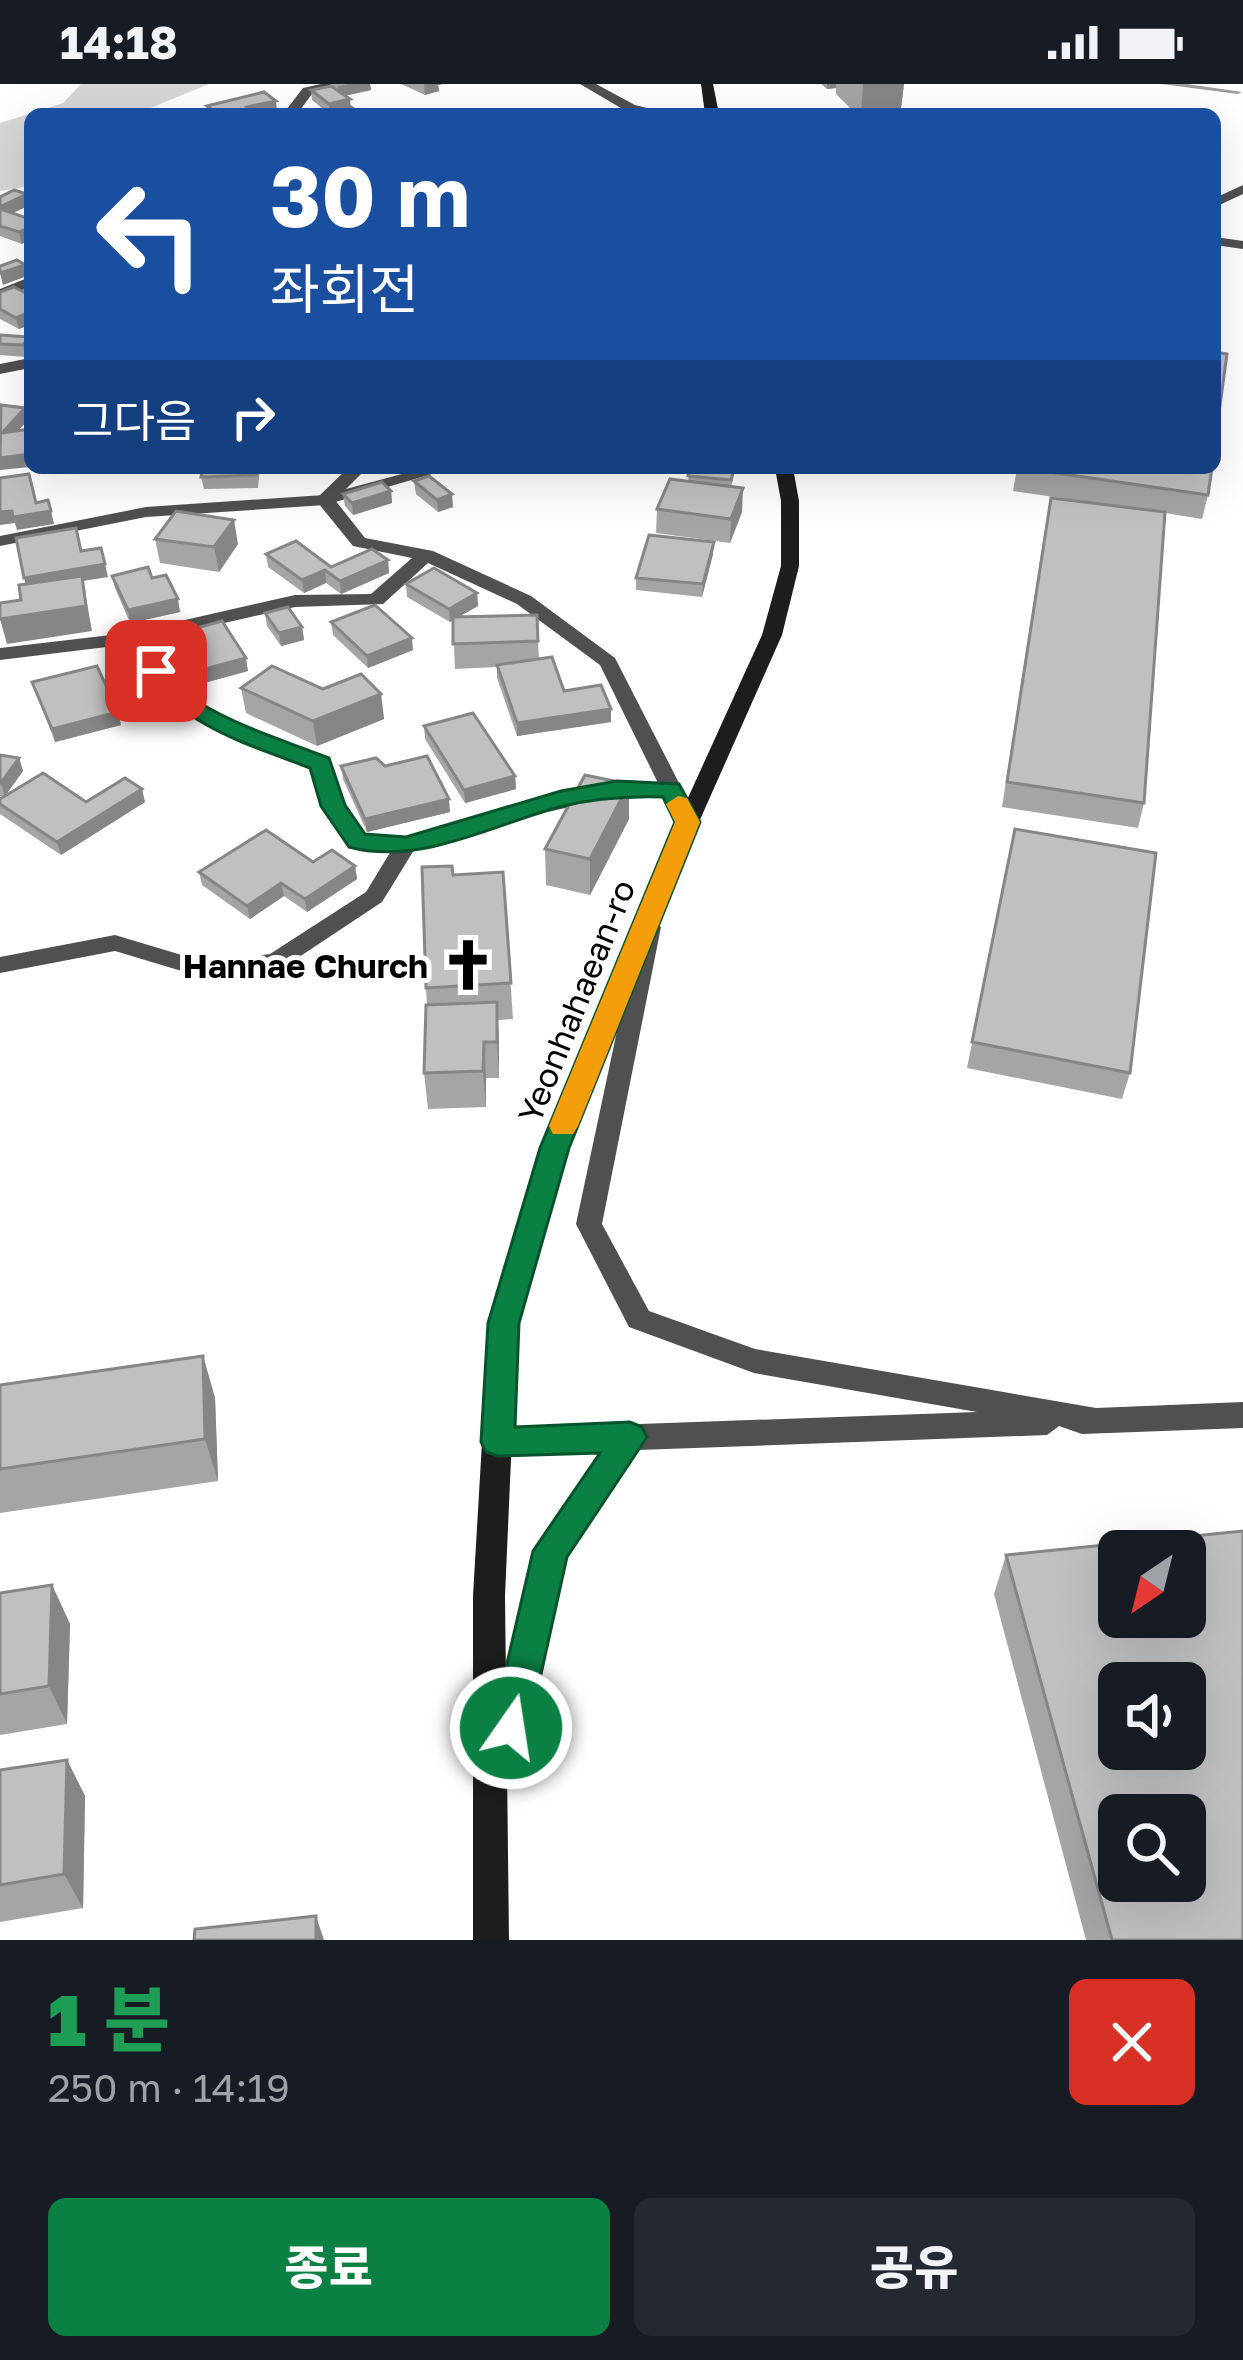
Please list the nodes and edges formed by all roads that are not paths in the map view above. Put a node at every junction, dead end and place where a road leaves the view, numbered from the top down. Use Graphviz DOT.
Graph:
graph roads {
  1 [pos="337,84"];
  2 [pos="586,84"];
  3 [pos="295,108"];
  4 [pos="632,108"];
  5 [pos="352,474"];
  6 [pos="422,474"];
  7 [pos="785,474"];
  8 [pos="326,500"];
  9 [pos="0,541"];
  10 [pos="426,555"];
  11 [pos="128,639"];
  12 [pos="0,653"];
  13 [pos="671,789"];
  14 [pos="688,822"];
  15 [pos="406,845"];
  16 [pos="656,900"];
  17 [pos="0,965"];
  18 [pos="1243,1415"];
  19 [pos="1095,1420"];
  20 [pos="630,1437"];
  21 [pos="498,1442"];
  22 [pos="490,1816"];
  23 [pos="491,1940"];
  1 -- 3 [label="street"];
  2 -- 4 [label="street"];
  5 -- 8 [label="street"];
  6 -- 8 [label="street"];
  7 -- 14 [label="street, Yeonhahaean-ro"];
  8 -- 9 [label="street"];
  8 -- 10 [label="street"];
  10 -- 11 [label="street"];
  10 -- 13 [label="street"];
  11 -- 12 [label="street"];
  11 -- 15 [label="street"];
  13 -- 14 [label="street"];
  13 -- 15 [label="street"];
  14 -- 16 [label="street, Yeonhahaean-ro"];
  15 -- 17 [label="street"];
  16 -- 19 [label="street"];
  16 -- 21 [label="street, Yeonhahaean-ro"];
  18 -- 19 [label="street"];
  19 -- 20 [label="street"];
  20 -- 21 [label="street"];
  20 -- 22 [label="street"];
  21 -- 22 [label="street, Yeonhahaean-ro"];
  22 -- 23 [label="street, Yeonhahaean-ro"];
}
